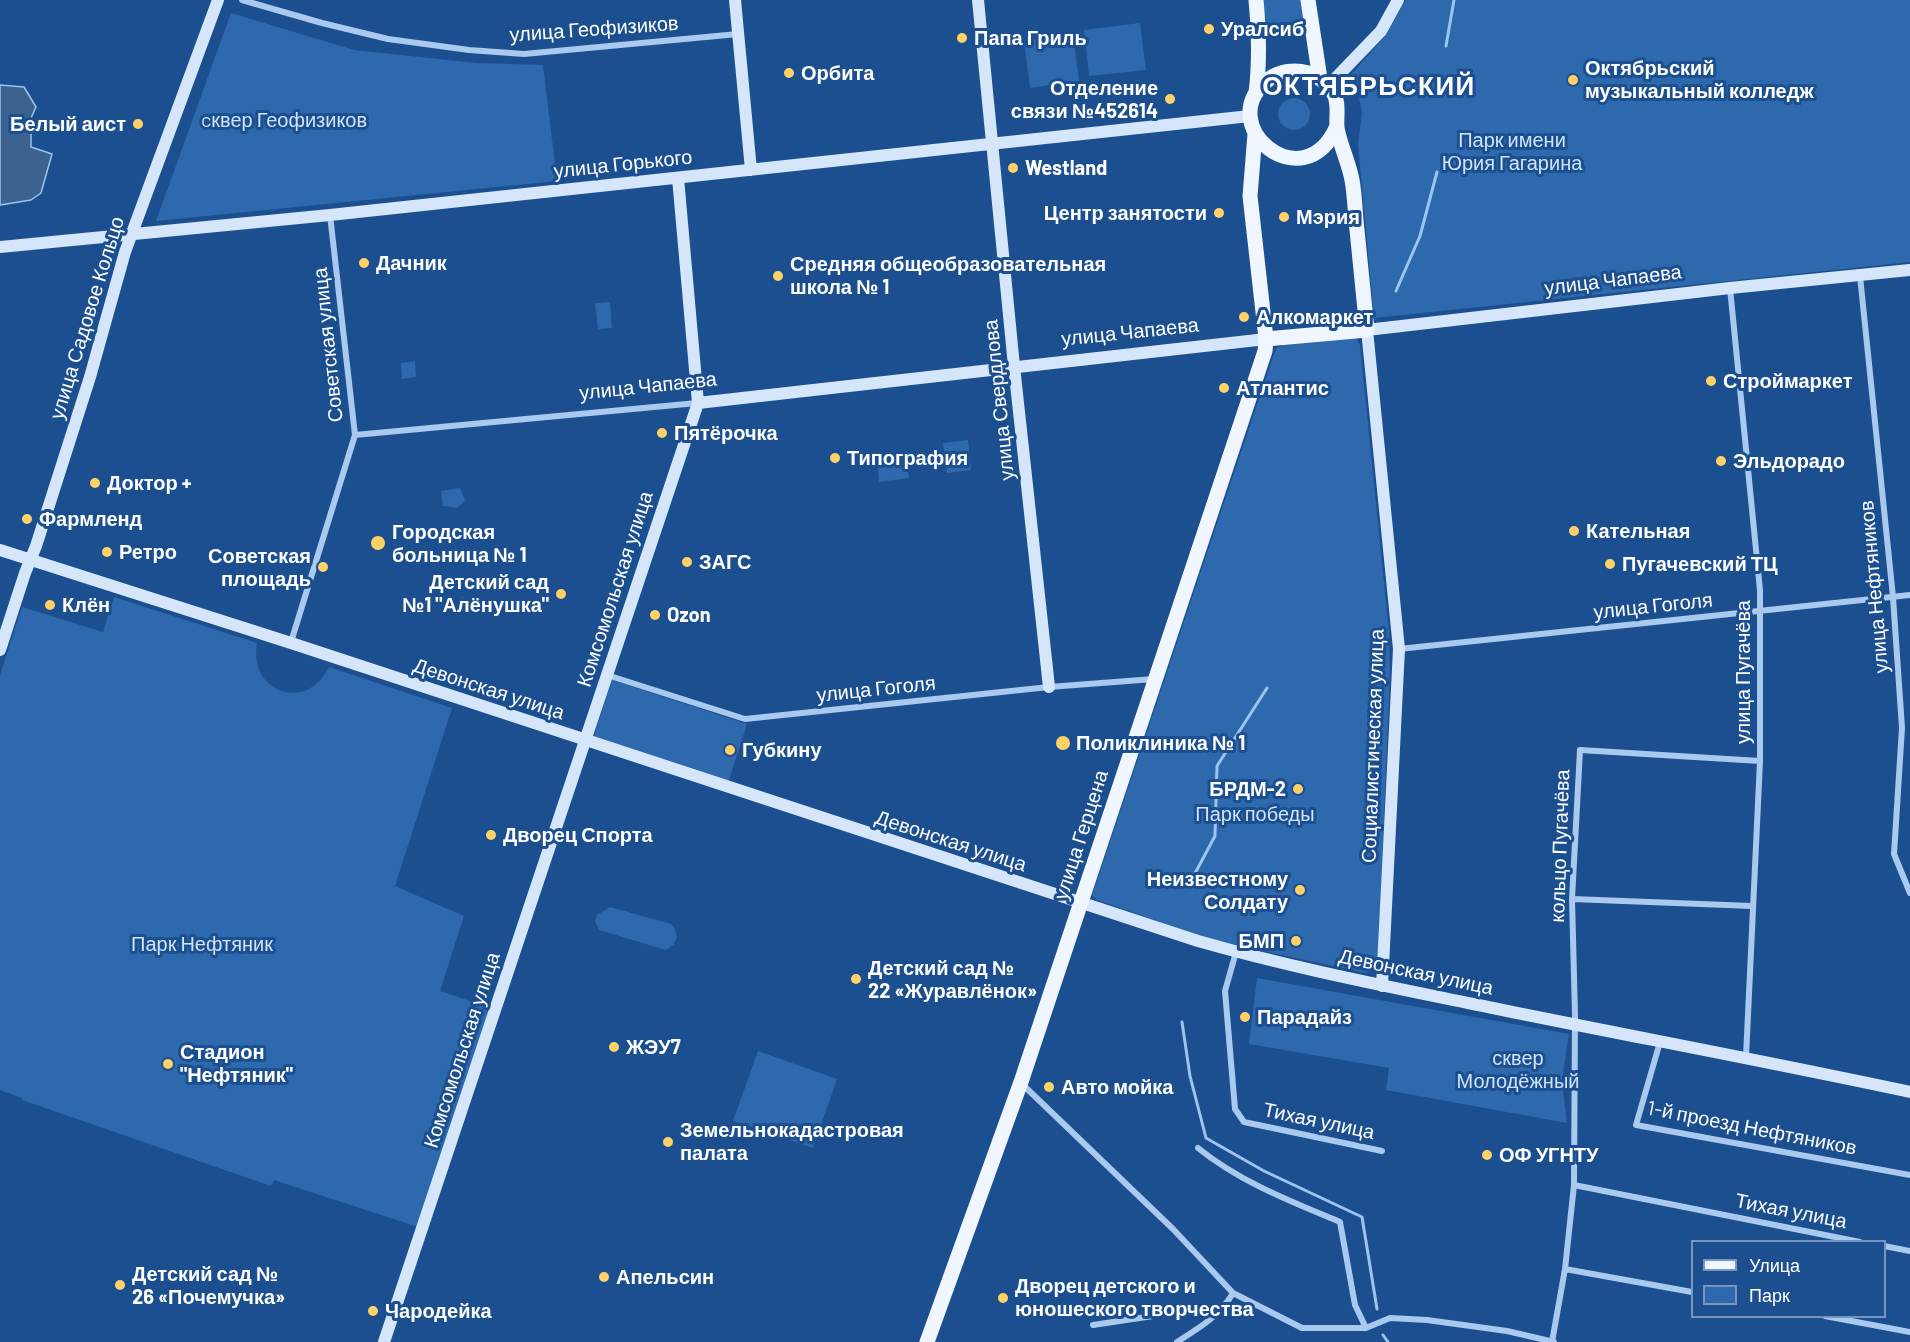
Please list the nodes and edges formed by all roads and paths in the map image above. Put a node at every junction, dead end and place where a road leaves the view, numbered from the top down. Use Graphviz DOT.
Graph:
graph roads {
  1 [pos="218,0"];
  2 [pos="242,0"];
  3 [pos="735,0"];
  4 [pos="978,0"];
  5 [pos="1256,0"];
  6 [pos="1308,0"];
  7 [pos="1398,0"];
  8 [pos="738,34"];
  9 [pos="1324,82"];
  10 [pos="1256,94"];
  11 [pos="1250,116"];
  12 [pos="1337,126"];
  13 [pos="1255,134"];
  14 [pos="991,144"];
  15 [pos="752,170"];
  16 [pos="678,178"];
  17 [pos="330,215"];
  18 [pos="131,234"];
  19 [pos="0,247"];
  20 [pos="1910,270"];
  21 [pos="1860,276"];
  22 [pos="1730,288"];
  23 [pos="1367,330"];
  24 [pos="1266,339"];
  25 [pos="1014,366"];
  26 [pos="698,403"];
  27 [pos="355,435"];
  28 [pos="0,550"];
  29 [pos="30,559"];
  30 [pos="1910,595"];
  31 [pos="1893,597"];
  32 [pos="1760,611"];
  33 [pos="291,643"];
  34 [pos="1399,649"];
  35 [pos="0,650"];
  36 [pos="607,675"];
  37 [pos="1154,678"];
  38 [pos="1049,687"];
  39 [pos="585,741"];
  40 [pos="1760,761"];
  41 [pos="1910,893"];
  42 [pos="1572,899"];
  43 [pos="1080,904"];
  44 [pos="1752,906"];
  45 [pos="1236,952"];
  46 [pos="1382,986"];
  47 [pos="1574,1020"];
  48 [pos="1660,1041"];
  49 [pos="1746,1057"];
  50 [pos="1021,1083"];
  51 [pos="1910,1092"];
  52 [pos="1198,1148"];
  53 [pos="1382,1151"];
  54 [pos="1910,1174"];
  55 [pos="1574,1185"];
  56 [pos="1850,1240"];
  57 [pos="1886,1246"];
  58 [pos="1910,1251"];
  59 [pos="1565,1269"];
  60 [pos="1691,1292"];
  61 [pos="1233,1293"];
  62 [pos="1226,1305"];
  63 [pos="1831,1318"];
  64 [pos="1092,1325"];
  65 [pos="1366,1328"];
  66 [pos="1910,1332"];
  67 [pos="384,1342"];
  68 [pos="927,1342"];
  69 [pos="1177,1342"];
  70 [pos="1553,1342"];
  1 -- 18 [label="street, улица Садовое Кольцо"];
  2 -- 8 [label="street, улица Геофизиков"];
  3 -- 8 [label="street"];
  4 -- 14 [label="street, улица Свердлова"];
  5 -- 10 [label="main road"];
  6 -- 9 [label="main road"];
  7 -- 9 [label="street"];
  8 -- 15 [label="street"];
  9 -- 10 [label="main road"];
  9 -- 12 [label="main road"];
  10 -- 11 [label="main road"];
  11 -- 13 [label="main road"];
  11 -- 14 [label="street, улица Горького"];
  12 -- 13 [label="main road"];
  12 -- 23 [label="main road"];
  13 -- 24 [label="main road, улица Герцена"];
  14 -- 15 [label="street, улица Горького"];
  14 -- 25 [label="street, улица Свердлова"];
  15 -- 16 [label="street, улица Горького"];
  16 -- 17 [label="street, улица Горького"];
  16 -- 26 [label="street, Комсомольская улица"];
  17 -- 18 [label="street, улица Горького"];
  17 -- 27 [label="street, Советская улица"];
  18 -- 19 [label="street, улица Горького"];
  18 -- 29 [label="street, улица Садовое Кольцо"];
  20 -- 21 [label="street, улица Чапаева"];
  21 -- 22 [label="street, улица Чапаева"];
  21 -- 31 [label="street, улица Нефтяников"];
  22 -- 23 [label="street, улица Чапаева"];
  22 -- 32 [label="street, улица Пугачёва"];
  23 -- 24 [label="main road, улица Чапаева"];
  23 -- 34 [label="street, Социалистическая улица"];
  24 -- 25 [label="street, улица Чапаева"];
  24 -- 37 [label="main road, улица Герцена"];
  25 -- 26 [label="street, улица Чапаева"];
  25 -- 38 [label="street, улица Свердлова"];
  26 -- 27 [label="street, улица Чапаева"];
  26 -- 36 [label="street, Комсомольская улица"];
  27 -- 33 [label="street, Советская улица"];
  28 -- 29 [label="street, Девонская улица"];
  29 -- 33 [label="street, Девонская улица"];
  29 -- 35 [label="street, улица Садовое Кольцо"];
  30 -- 31 [label="street, улица Гоголя"];
  31 -- 32 [label="street, улица Гоголя"];
  31 -- 41 [label="street, улица Нефтяников"];
  32 -- 34 [label="street, улица Гоголя"];
  32 -- 40 [label="street, улица Пугачёва"];
  33 -- 39 [label="street, Девонская улица"];
  34 -- 46 [label="street, Социалистическая улица"];
  36 -- 38 [label="street, улица Гоголя"];
  36 -- 39 [label="street, Комсомольская улица"];
  37 -- 38 [label="street, улица Гоголя"];
  37 -- 43 [label="main road, улица Герцена"];
  39 -- 43 [label="street, Девонская улица"];
  39 -- 67 [label="street, Комсомольская улица"];
  40 -- 42 [label="street, кольцо Пугачёва"];
  40 -- 44 [label="street, улица Пугачёва"];
  42 -- 44 [label="street"];
  42 -- 47 [label="street, кольцо Пугачёва"];
  43 -- 45 [label="street, Девонская улица"];
  43 -- 50 [label="main road, улица Герцена"];
  44 -- 49 [label="street, улица Пугачёва"];
  45 -- 46 [label="street, Девонская улица"];
  45 -- 53 [label="street, Тихая улица"];
  46 -- 47 [label="street, Девонская улица"];
  47 -- 48 [label="street, Девонская улица"];
  47 -- 55 [label="street, кольцо Пугачёва"];
  48 -- 49 [label="street, Девонская улица"];
  48 -- 54 [label="street, 1-й проезд Нефтяников"];
  49 -- 51 [label="street, Девонская улица"];
  50 -- 61 [label="street"];
  50 -- 68 [label="main road, улица Герцена"];
  52 -- 65 [label="street"];
  55 -- 56 [label="street, Тихая улица"];
  55 -- 59 [label="street, кольцо Пугачёва"];
  57 -- 58 [label="street"];
  59 -- 60 [label="street"];
  59 -- 70 [label="street, кольцо Пугачёва"];
  61 -- 62 [label="street"];
  61 -- 65 [label="street"];
  62 -- 64 [label="street"];
  62 -- 69 [label="street"];
  63 -- 66 [label="street"];
  65 -- 70 [label="street"];
}
